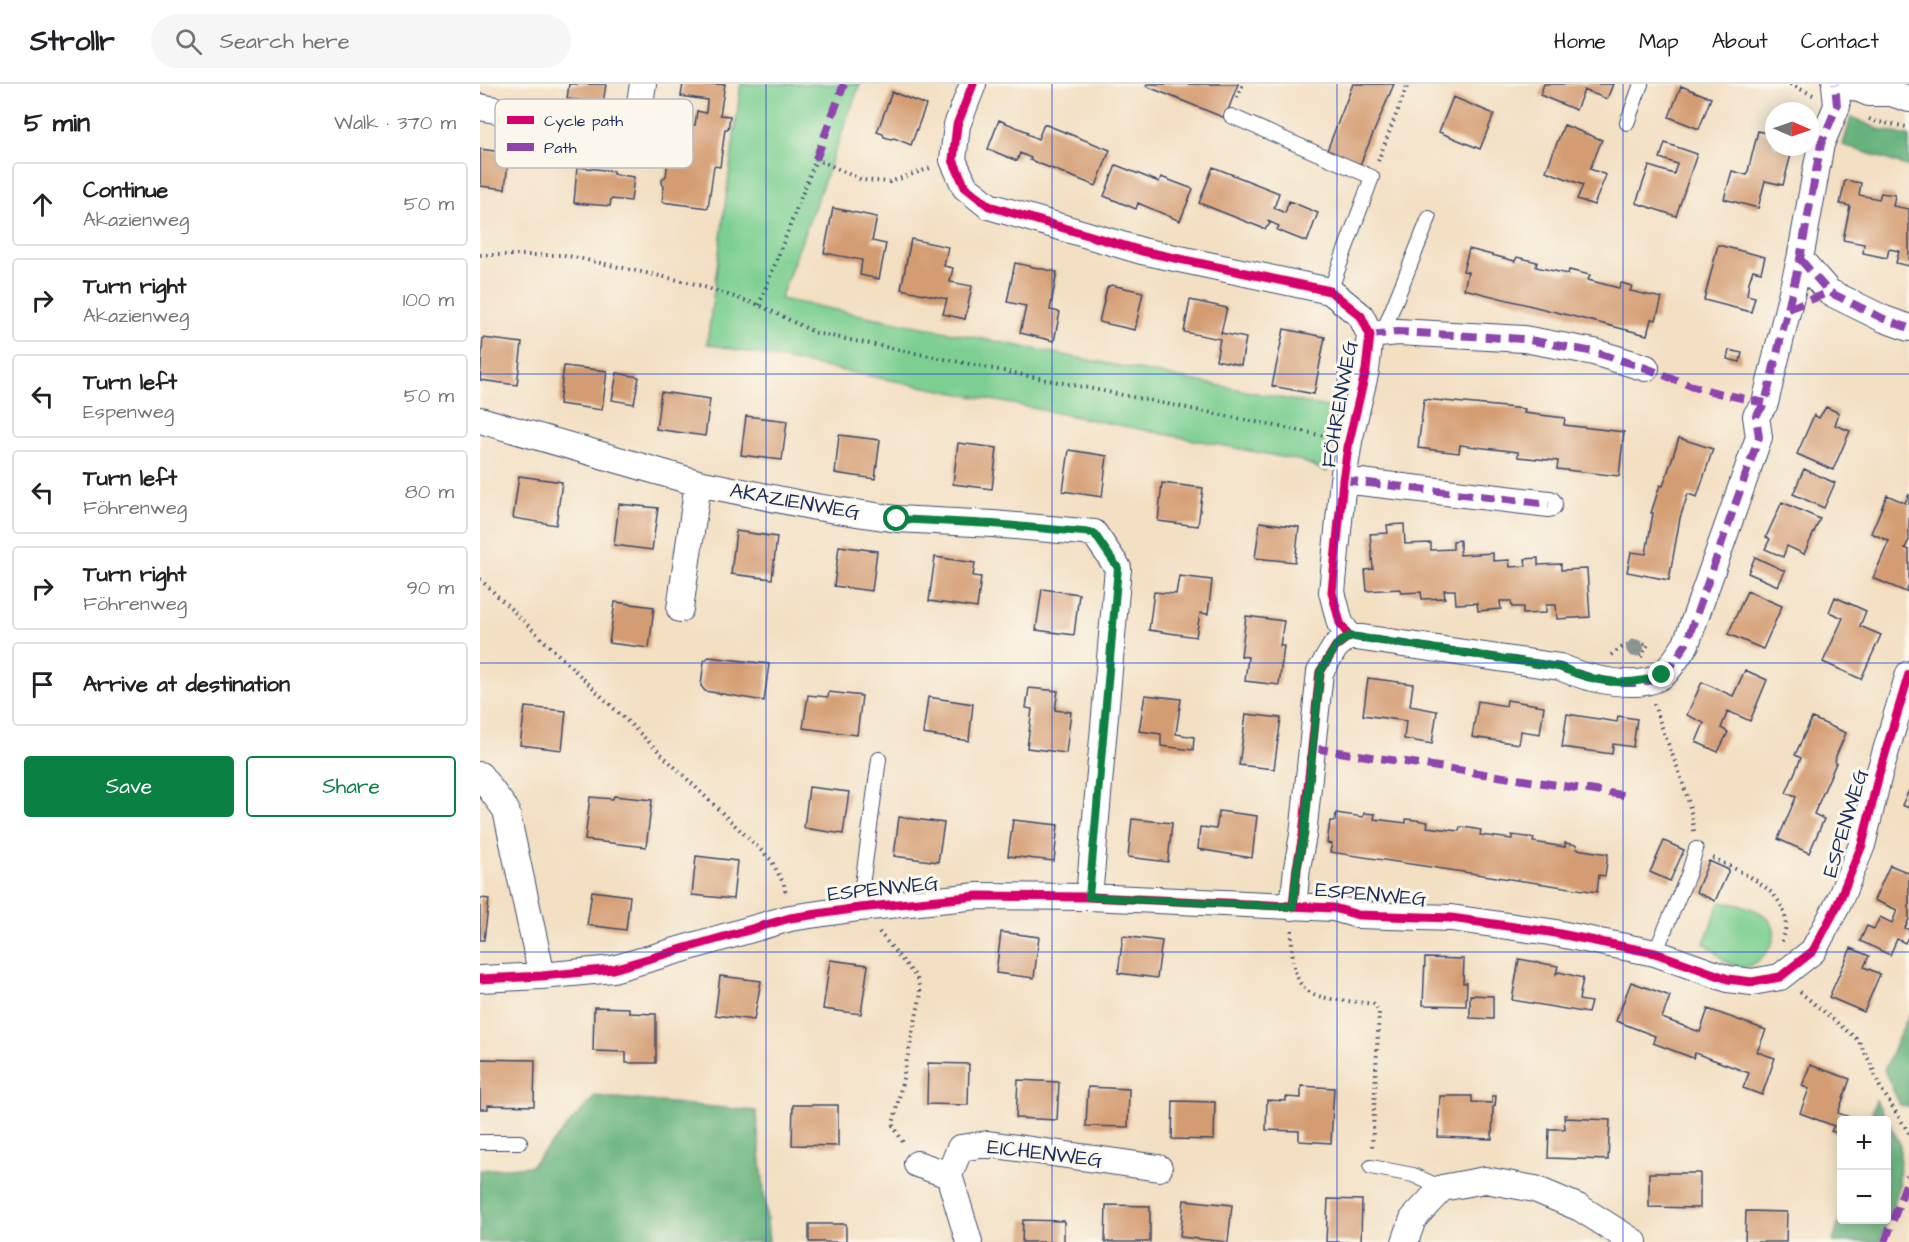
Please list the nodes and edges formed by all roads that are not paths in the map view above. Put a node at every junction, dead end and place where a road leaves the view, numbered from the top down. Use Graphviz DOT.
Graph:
graph roads {
  1 [pos="643,84"];
  2 [pos="973,84"];
  3 [pos="1641,84"];
  4 [pos="1836,84"];
  5 [pos="1846,84"];
  6 [pos="640,99"];
  7 [pos="1909,99"];
  8 [pos="480,107"];
  9 [pos="495,110"];
  10 [pos="1231,116"];
  11 [pos="1627,123"];
  12 [pos="1429,218"];
  13 [pos="1800,259"];
  14 [pos="1330,291"];
  15 [pos="1828,292"];
  16 [pos="1788,309"];
  17 [pos="1909,328"];
  18 [pos="1377,333"];
  19 [pos="1646,368"];
  20 [pos="480,420"];
  21 [pos="1343,480"];
  22 [pos="698,483"];
  23 [pos="1549,504"];
  24 [pos="680,609"];
  25 [pos="1349,636"];
  26 [pos="1909,674"];
  27 [pos="879,759"];
  28 [pos="480,775"];
  29 [pos="1696,849"];
  30 [pos="1089,897"];
  31 [pos="1293,907"];
  32 [pos="859,908"];
  33 [pos="1654,953"];
  34 [pos="542,976"];
  35 [pos="480,979"];
  36 [pos="480,1142"];
  37 [pos="520,1142"];
  38 [pos="917,1164"];
  39 [pos="1371,1167"];
  40 [pos="1159,1168"];
  41 [pos="949,1175"];
  42 [pos="1442,1188"];
  43 [pos="969,1242"];
  44 [pos="1405,1242"];
  45 [pos="1634,1242"];
  1 -- 6 [label="street"];
  2 -- 14 [label="street, FÖHRENWEG"];
  3 -- 11 [label="lane"];
  4 -- 13 [label="street"];
  5 -- 7 [label="street"];
  8 -- 9 [label="street"];
  10 -- 14 [label="lane"];
  12 -- 18 [label="lane"];
  13 -- 15 [label="street"];
  13 -- 16 [label="street"];
  14 -- 18 [label="street, FÖHRENWEG"];
  15 -- 16 [label="street"];
  15 -- 17 [label="street"];
  16 -- 25 [label="street"];
  18 -- 19 [label="street, FÖHRENWEG"];
  18 -- 21 [label="street, FÖHRENWEG"];
  20 -- 22 [label="street, AKAZIENWEG"];
  21 -- 23 [label="street, FÖHRENWEG"];
  21 -- 25 [label="street, FÖHRENWEG"];
  22 -- 24 [label="street"];
  22 -- 30 [label="street, AKAZIENWEG"];
  25 -- 31 [label="street"];
  26 -- 33 [label="street, ESPENWEG"];
  27 -- 32 [label="lane"];
  28 -- 34 [label="street"];
  29 -- 33 [label="lane"];
  30 -- 31 [label="street, ESPENWEG"];
  30 -- 32 [label="street, ESPENWEG"];
  31 -- 33 [label="street, ESPENWEG"];
  32 -- 34 [label="street, ESPENWEG"];
  34 -- 35 [label="street, ESPENWEG"];
  36 -- 37 [label="lane"];
  38 -- 41 [label="street"];
  39 -- 42 [label="lane"];
  40 -- 41 [label="street, EICHENWEG"];
  41 -- 43 [label="street"];
  42 -- 44 [label="street"];
  42 -- 45 [label="street"];
}
